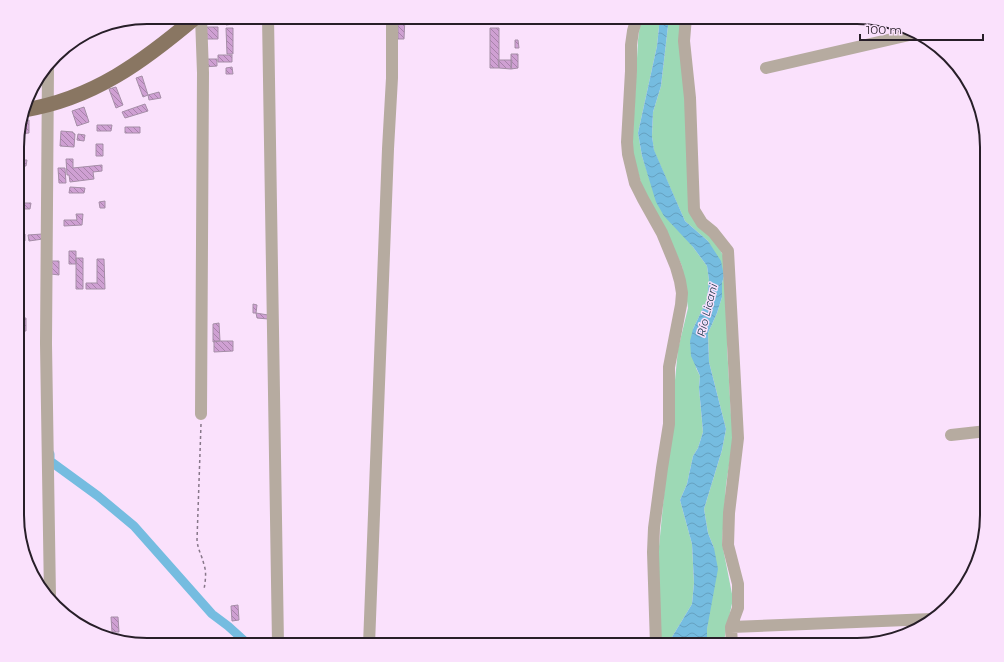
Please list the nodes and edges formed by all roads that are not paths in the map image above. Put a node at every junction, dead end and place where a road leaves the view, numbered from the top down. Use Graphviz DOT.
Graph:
graph roads {
  1 [pos="188,24"];
  2 [pos="201,24"];
  3 [pos="268,24"];
  4 [pos="392,24"];
  5 [pos="635,24"];
  6 [pos="685,24"];
  7 [pos="908,35"];
  8 [pos="766,68"];
  9 [pos="49,72"];
  10 [pos="53,104"];
  11 [pos="30,109"];
  12 [pos="54,220"];
  13 [pos="201,414"];
  14 [pos="980,432"];
  15 [pos="951,435"];
  16 [pos="50,591"];
  17 [pos="923,619"];
  18 [pos="731,627"];
  19 [pos="278,638"];
  20 [pos="369,638"];
  21 [pos="656,638"];
  22 [pos="732,638"];
  1 -- 10 [label="main road"];
  2 -- 13 [label="street"];
  3 -- 19 [label="street"];
  4 -- 20 [label="street"];
  5 -- 21 [label="street"];
  6 -- 18 [label="street"];
  7 -- 8 [label="street"];
  9 -- 10 [label="street"];
  10 -- 11 [label="main road"];
  10 -- 12 [label="street"];
  10 -- 16 [label="street"];
  14 -- 15 [label="street"];
  17 -- 18 [label="street"];
  18 -- 22 [label="street"];
}
